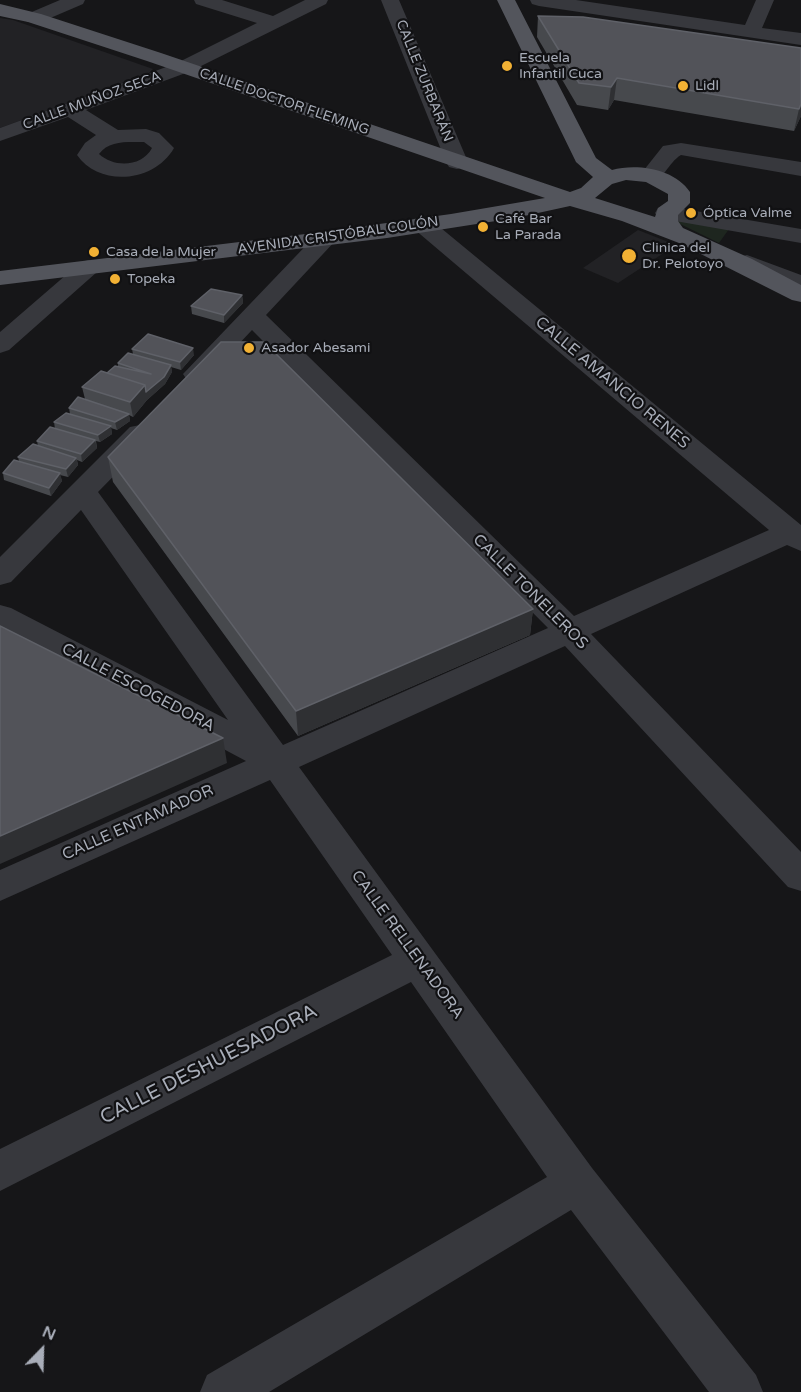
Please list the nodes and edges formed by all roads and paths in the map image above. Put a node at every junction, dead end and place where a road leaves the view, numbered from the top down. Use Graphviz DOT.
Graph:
graph roads {
  1 [pos="76,0"];
  2 [pos="203,0"];
  3 [pos="320,0"];
  4 [pos="390,0"];
  5 [pos="506,0"];
  6 [pos="539,0"];
  7 [pos="665,0"];
  8 [pos="765,0"];
  9 [pos="0,10"];
  10 [pos="656,17"];
  11 [pos="34,18"];
  12 [pos="273,22"];
  13 [pos="751,32"];
  14 [pos="801,39"];
  15 [pos="184,67"];
  16 [pos="70,109"];
  17 [pos="0,135"];
  18 [pos="115,136"];
  19 [pos="457,162"];
  20 [pos="801,169"];
  21 [pos="651,175"];
  22 [pos="608,177"];
  23 [pos="567,198"];
  24 [pos="670,222"];
  25 [pos="422,224"];
  26 [pos="801,236"];
  27 [pos="324,239"];
  28 [pos="736,258"];
  29 [pos="89,267"];
  30 [pos="0,278"];
  31 [pos="801,283"];
  32 [pos="801,295"];
  33 [pos="252,316"];
  34 [pos="0,345"];
  35 [pos="180,391"];
  36 [pos="155,416"];
  37 [pos="83,492"];
  38 [pos="795,536"];
  39 [pos="0,575"];
  40 [pos="0,616"];
  41 [pos="571,632"];
  42 [pos="276,761"];
  43 [pos="801,876"];
  44 [pos="0,886"];
  45 [pos="418,960"];
  46 [pos="0,1171"];
  47 [pos="577,1183"];
  48 [pos="224,1392"];
  49 [pos="739,1392"];
  1 -- 11 [label="street"];
  2 -- 12 [label="street"];
  3 -- 12 [label="street, CALLE MUÑOZ SECA"];
  4 -- 19 [label="street, CALLE ZURBARÁN"];
  5 -- 22 [label="main road"];
  6 -- 10 [label="street"];
  7 -- 10 [label="street"];
  8 -- 13 [label="street"];
  9 -- 11 [label="main road, CALLE DOCTOR FLEMING"];
  10 -- 13 [label="street"];
  11 -- 15 [label="main road, CALLE DOCTOR FLEMING"];
  12 -- 15 [label="street, CALLE MUÑOZ SECA"];
  13 -- 14 [label="street"];
  15 -- 16 [label="street, CALLE MUÑOZ SECA"];
  15 -- 19 [label="main road, CALLE DOCTOR FLEMING"];
  16 -- 17 [label="street, CALLE MUÑOZ SECA"];
  16 -- 18 [label="street"];
  19 -- 23 [label="main road, CALLE DOCTOR FLEMING"];
  20 -- 21 [label="street"];
  21 -- 22 [label="main road"];
  21 -- 24 [label="main road"];
  22 -- 23 [label="main road, AVENIDA CRISTÓBAL COLÓN"];
  23 -- 24 [label="main road, CALLE DOCTOR FLEMING"];
  23 -- 25 [label="main road, AVENIDA CRISTÓBAL COLÓN"];
  24 -- 26 [label="street"];
  24 -- 28 [label="main road, CALLE DOCTOR FLEMING"];
  25 -- 27 [label="main road, AVENIDA CRISTÓBAL COLÓN"];
  25 -- 38 [label="street, CALLE AMANCIO RENES"];
  27 -- 29 [label="main road, AVENIDA CRISTÓBAL COLÓN"];
  27 -- 33 [label="street"];
  28 -- 31 [label="street"];
  28 -- 32 [label="main road, CALLE DOCTOR FLEMING"];
  29 -- 30 [label="main road, AVENIDA CRISTÓBAL COLÓN"];
  29 -- 34 [label="street"];
  33 -- 35 [label="street"];
  33 -- 41 [label="street, CALLE TONELEROS"];
  36 -- 37 [label="street"];
  37 -- 39 [label="street"];
  37 -- 42 [label="street, CALLE RELLENADORA"];
  38 -- 41 [label="street, CALLE ENTAMADOR"];
  40 -- 42 [label="street, CALLE ESCOGEDORA"];
  41 -- 42 [label="street, CALLE ENTAMADOR"];
  41 -- 43 [label="street, CALLE TONELEROS"];
  42 -- 44 [label="street, CALLE ENTAMADOR"];
  42 -- 45 [label="street, CALLE RELLENADORA"];
  45 -- 46 [label="street, CALLE DESHUESADORA"];
  45 -- 47 [label="street, CALLE RELLENADORA"];
  47 -- 48 [label="street"];
  47 -- 49 [label="street, CALLE RELLENADORA"];
}
